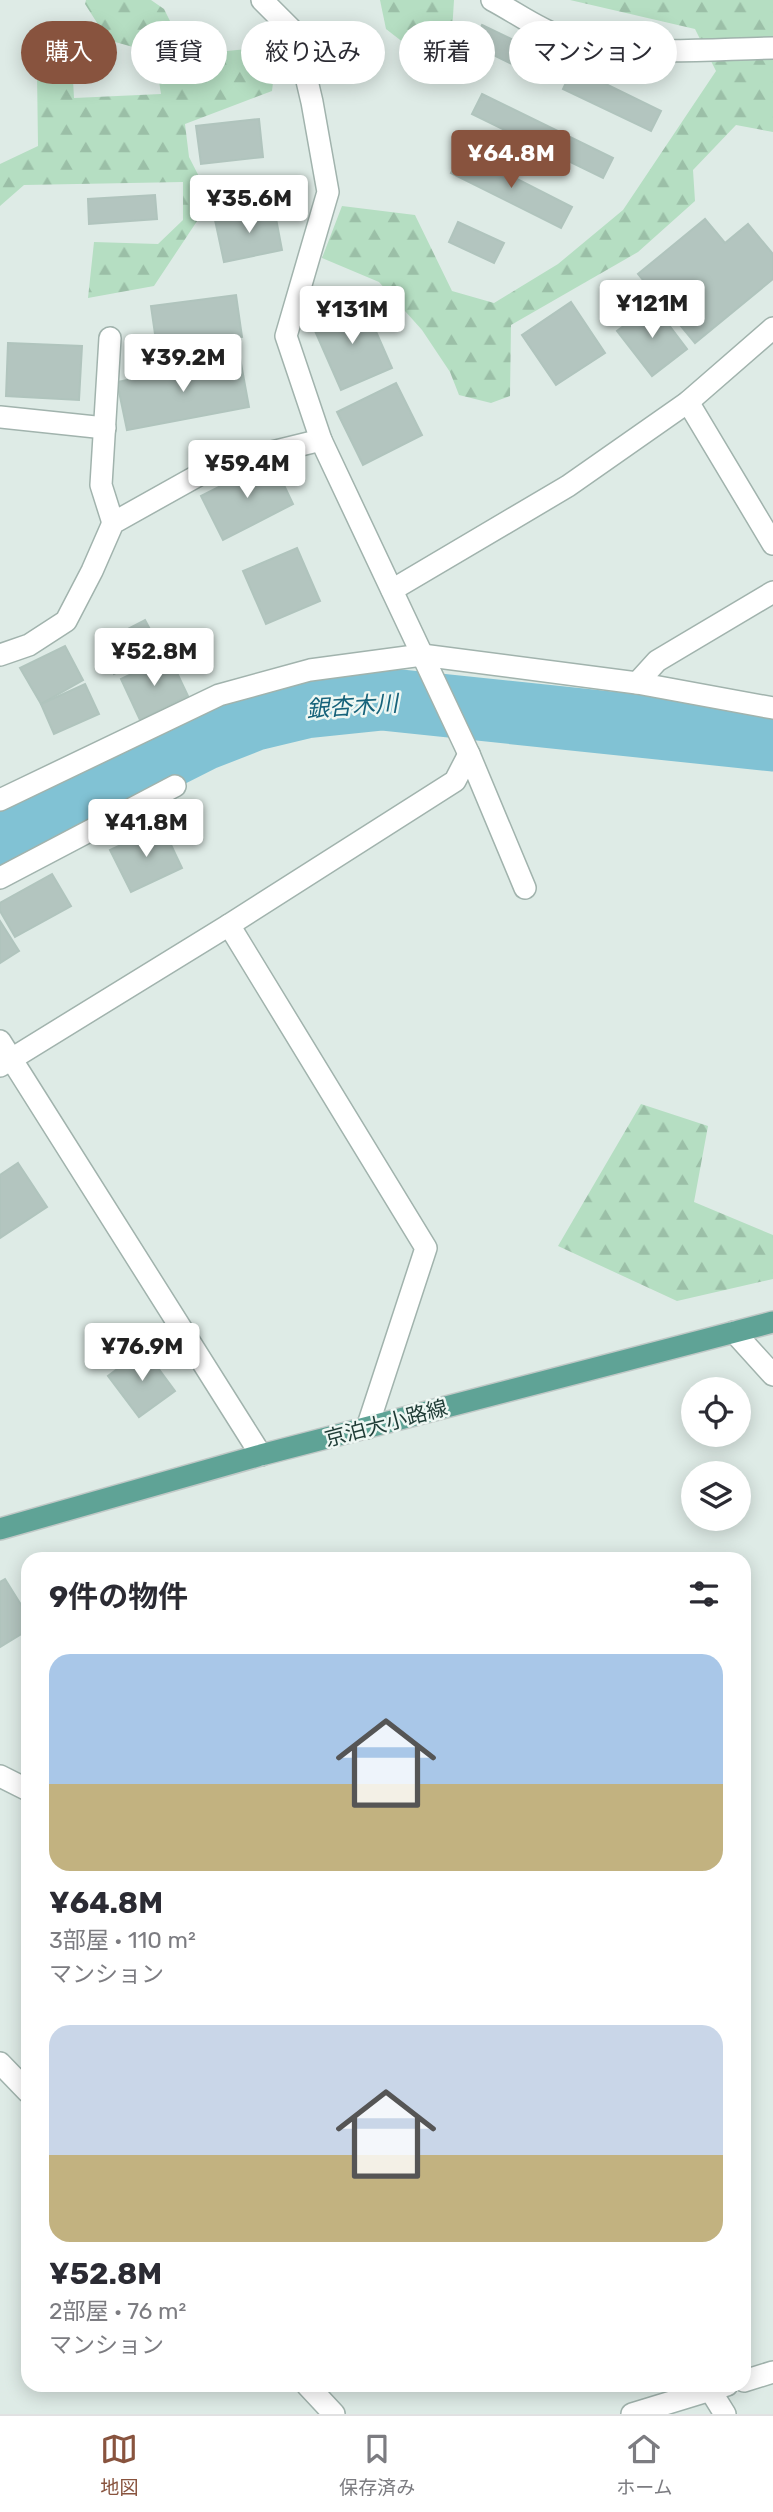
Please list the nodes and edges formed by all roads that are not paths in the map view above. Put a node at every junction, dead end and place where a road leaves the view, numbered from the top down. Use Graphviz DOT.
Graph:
graph roads {
  1 [pos="262,0"];
  2 [pos="492,0"];
  3 [pos="773,48"];
  4 [pos="773,328"];
  5 [pos="110,338"];
  6 [pos="688,402"];
  7 [pos="0,417"];
  8 [pos="105,428"];
  9 [pos="321,440"];
  10 [pos="113,523"];
  11 [pos="773,544"];
  12 [pos="392,590"];
  13 [pos="773,592"];
  14 [pos="0,655"];
  15 [pos="426,662"];
  16 [pos="637,683"];
  17 [pos="773,708"];
  18 [pos="469,754"];
  19 [pos="175,786"];
  20 [pos="0,800"];
  21 [pos="0,878"];
  22 [pos="525,888"];
  23 [pos="229,925"];
  24 [pos="0,1041"];
  25 [pos="6,1062"];
  26 [pos="773,1322"];
  27 [pos="734,1332"];
  28 [pos="773,1376"];
  29 [pos="367,1427"];
  30 [pos="261,1455"];
  31 [pos="0,1529"];
  32 [pos="0,1776"];
  33 [pos="21,1786"];
  34 [pos="0,2063"];
  35 [pos="21,2085"];
  36 [pos="773,2372"];
  37 [pos="751,2379"];
  38 [pos="314,2392"];
  39 [pos="700,2392"];
  40 [pos="717,2392"];
  41 [pos="334,2414"];
  42 [pos="632,2414"];
  43 [pos="725,2414"];
  1 -- 9 [label="street"];
  2 -- 3 [label="street"];
  4 -- 6 [label="street"];
  5 -- 8 [label="street"];
  6 -- 11 [label="street"];
  6 -- 12 [label="street"];
  7 -- 8 [label="street"];
  8 -- 10 [label="street"];
  9 -- 10 [label="street"];
  9 -- 12 [label="street"];
  10 -- 14 [label="street"];
  12 -- 15 [label="street"];
  13 -- 16 [label="street"];
  15 -- 16 [label="street"];
  15 -- 18 [label="street"];
  15 -- 20 [label="street"];
  16 -- 17 [label="street"];
  18 -- 22 [label="street"];
  18 -- 23 [label="street"];
  19 -- 21 [label="street"];
  23 -- 25 [label="street"];
  23 -- 29 [label="street"];
  24 -- 25 [label="street"];
  25 -- 30 [label="street"];
  26 -- 27 [label="main road, 京泊大小路線"];
  27 -- 28 [label="street"];
  27 -- 29 [label="main road, 京泊大小路線"];
  29 -- 30 [label="main road, 京泊大小路線"];
  30 -- 31 [label="main road, 京泊大小路線"];
  32 -- 33 [label="street"];
  34 -- 35 [label="street"];
  36 -- 37 [label="street"];
  38 -- 41 [label="street"];
  39 -- 42 [label="street"];
  40 -- 43 [label="street"];
}
